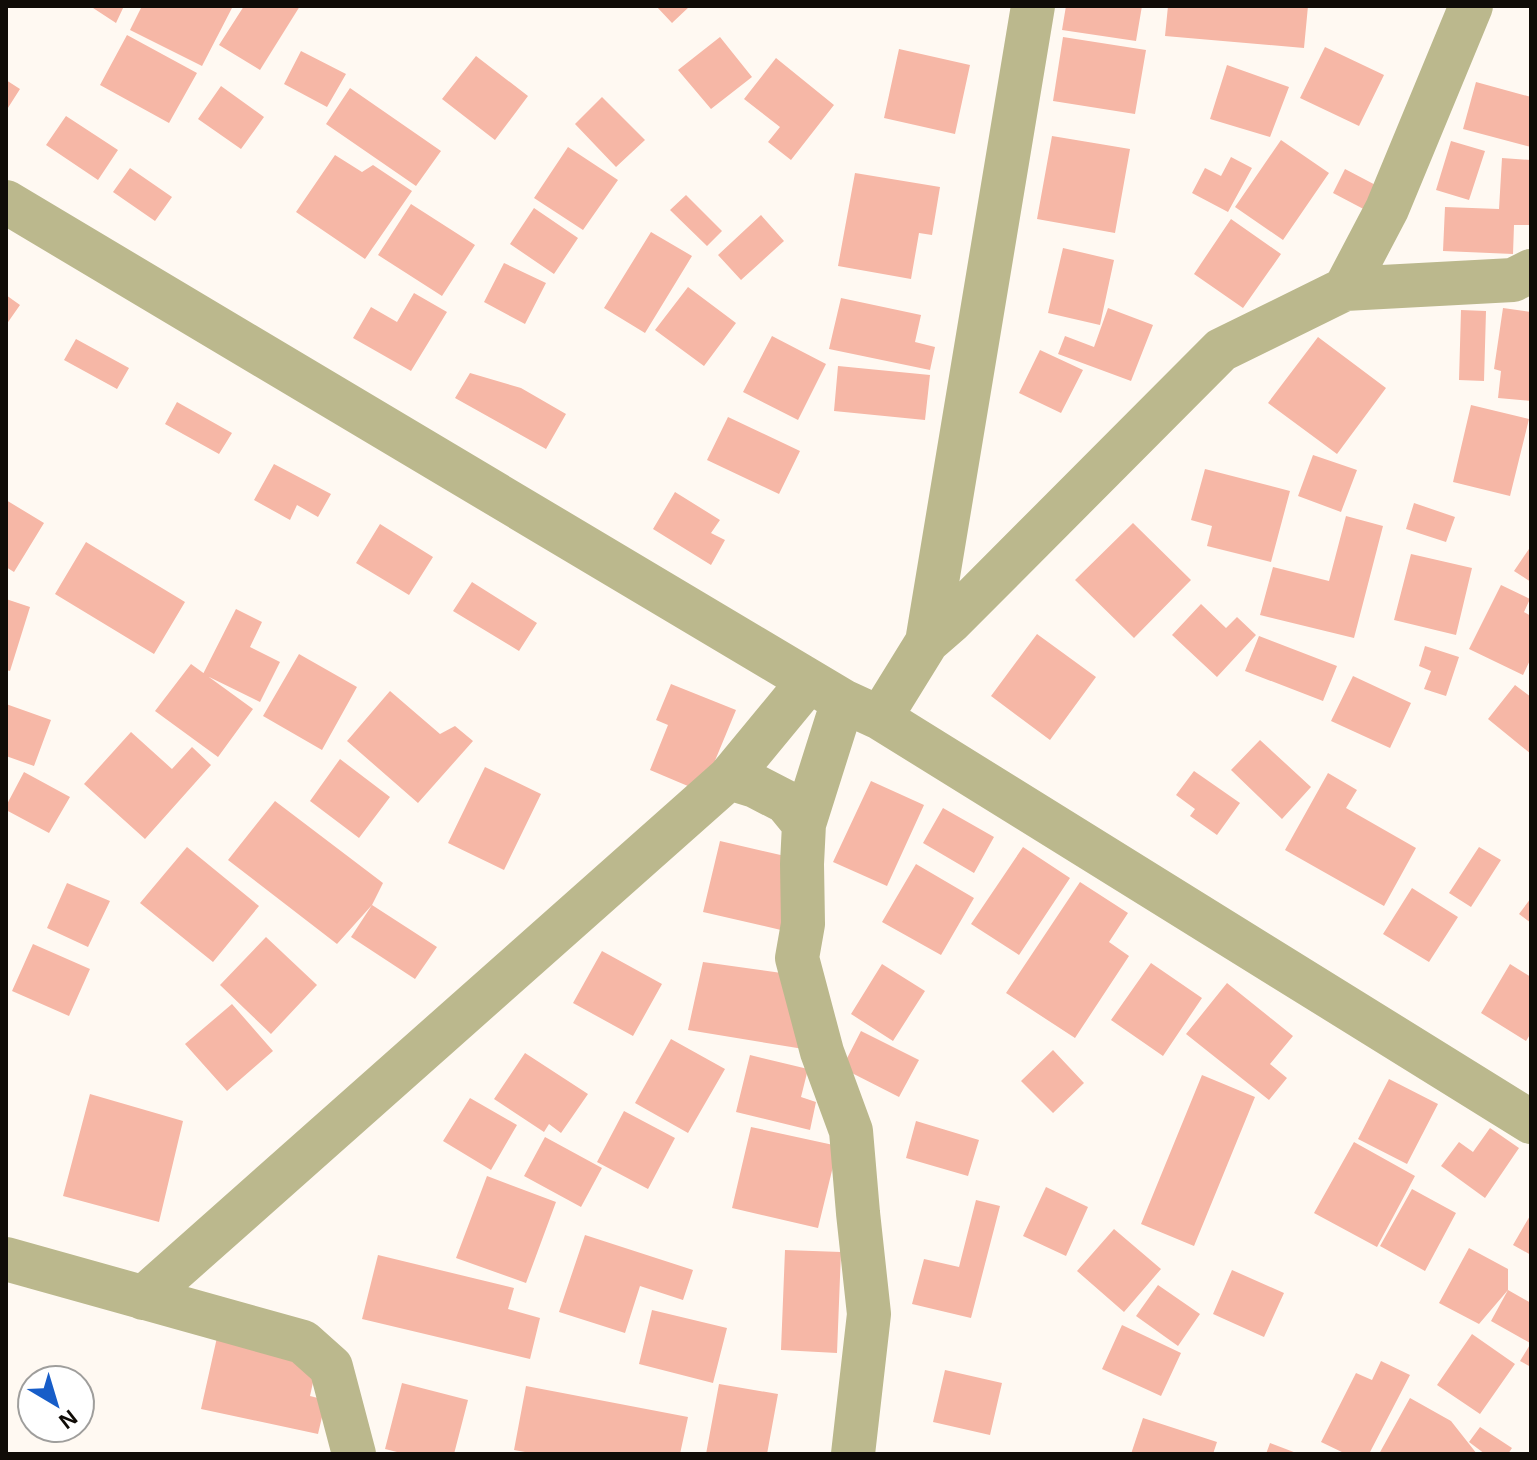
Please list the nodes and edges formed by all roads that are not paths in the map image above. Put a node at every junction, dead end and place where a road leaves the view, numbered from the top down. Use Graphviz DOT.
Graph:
graph roads {
  1 [pos="1033,6"];
  2 [pos="1471,6"];
  3 [pos="6,202"];
  4 [pos="1531,271"];
  5 [pos="1345,289"];
  6 [pos="927,642"];
  7 [pos="844,700"];
  8 [pos="729,778"];
  9 [pos="804,824"];
  10 [pos="1531,1122"];
  11 [pos="6,1259"];
  12 [pos="143,1298"];
  13 [pos="354,1454"];
  14 [pos="853,1454"];
  1 -- 6 [label="street"];
  2 -- 5 [label="street"];
  3 -- 7 [label="street"];
  4 -- 5 [label="street"];
  5 -- 6 [label="street"];
  6 -- 7 [label="street"];
  7 -- 8 [label="street"];
  7 -- 9 [label="street"];
  7 -- 10 [label="street"];
  8 -- 9 [label="street"];
  8 -- 12 [label="street"];
  9 -- 14 [label="street"];
  11 -- 12 [label="street"];
  12 -- 13 [label="street"];
}
